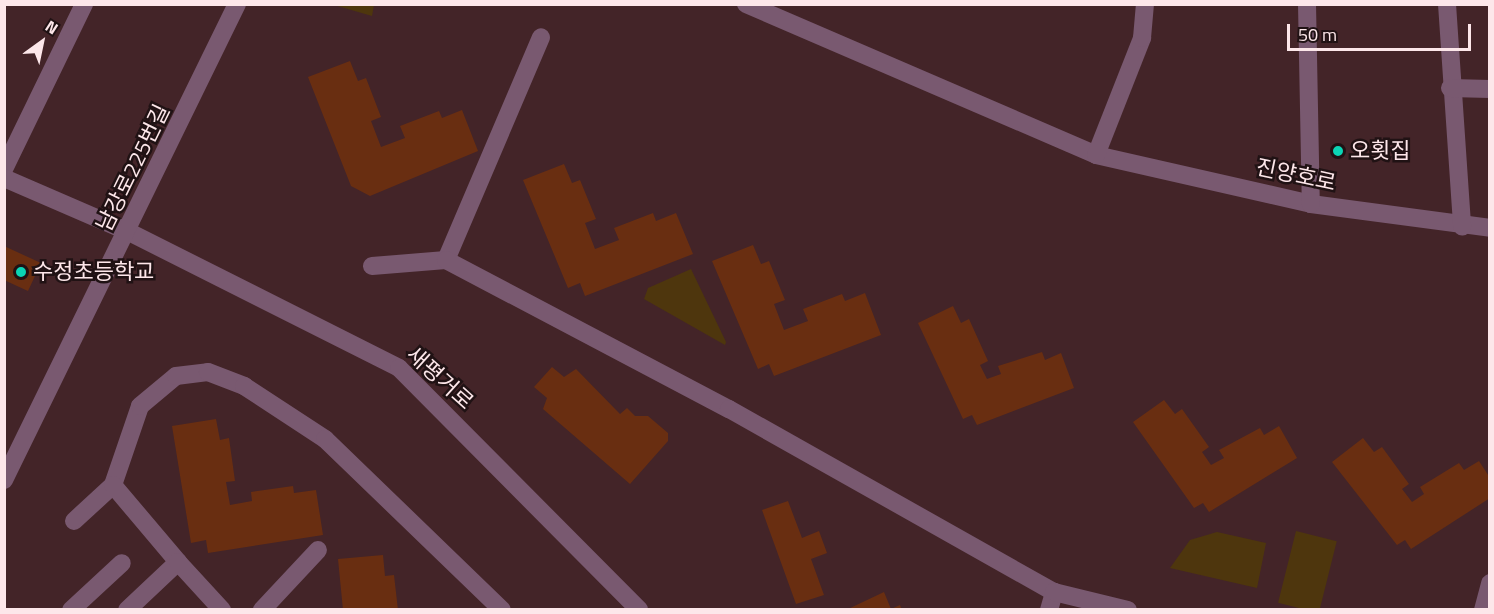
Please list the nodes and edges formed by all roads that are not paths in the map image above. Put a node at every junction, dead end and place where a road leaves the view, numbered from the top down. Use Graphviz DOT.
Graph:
graph roads {
  1 [pos="84,4"];
  2 [pos="237,4"];
  3 [pos="746,4"];
  4 [pos="1145,4"];
  5 [pos="1307,4"];
  6 [pos="1447,4"];
  7 [pos="778,11"];
  8 [pos="541,37"];
  9 [pos="1450,88"];
  10 [pos="1490,89"];
  11 [pos="1096,155"];
  12 [pos="4,170"];
  13 [pos="4,178"];
  14 [pos="1311,204"];
  15 [pos="1462,226"];
  16 [pos="1490,228"];
  17 [pos="129,232"];
  18 [pos="446,260"];
  19 [pos="372,266"];
  20 [pos="4,480"];
  21 [pos="112,485"];
  22 [pos="74,521"];
  23 [pos="318,550"];
  24 [pos="178,562"];
  25 [pos="122,563"];
  26 [pos="1490,583"];
  27 [pos="1052,601"];
  28 [pos="71,609"];
  29 [pos="127,609"];
  30 [pos="222,609"];
  31 [pos="262,609"];
  32 [pos="501,609"];
  33 [pos="639,609"];
  34 [pos="1128,609"];
  35 [pos="1482,609"];
  1 -- 12 [label="street"];
  2 -- 17 [label="street, 남강로225번길"];
  3 -- 7 [label="street, 진양호로"];
  4 -- 11 [label="street"];
  5 -- 14 [label="street"];
  6 -- 9 [label="street"];
  7 -- 11 [label="street, 진양호로"];
  8 -- 18 [label="street"];
  9 -- 10 [label="street"];
  9 -- 15 [label="street"];
  11 -- 14 [label="street, 진양호로"];
  13 -- 17 [label="street, 새평거로"];
  14 -- 15 [label="street, 진양호로"];
  15 -- 16 [label="street, 진양호로"];
  17 -- 20 [label="street, 남강로225번길"];
  17 -- 33 [label="street, 새평거로"];
  18 -- 19 [label="street"];
  18 -- 27 [label="street"];
  21 -- 22 [label="street"];
  21 -- 24 [label="street"];
  21 -- 32 [label="street"];
  23 -- 31 [label="street"];
  24 -- 29 [label="street"];
  24 -- 30 [label="street"];
  25 -- 28 [label="street"];
  26 -- 35 [label="street"];
  27 -- 34 [label="street"];
}
